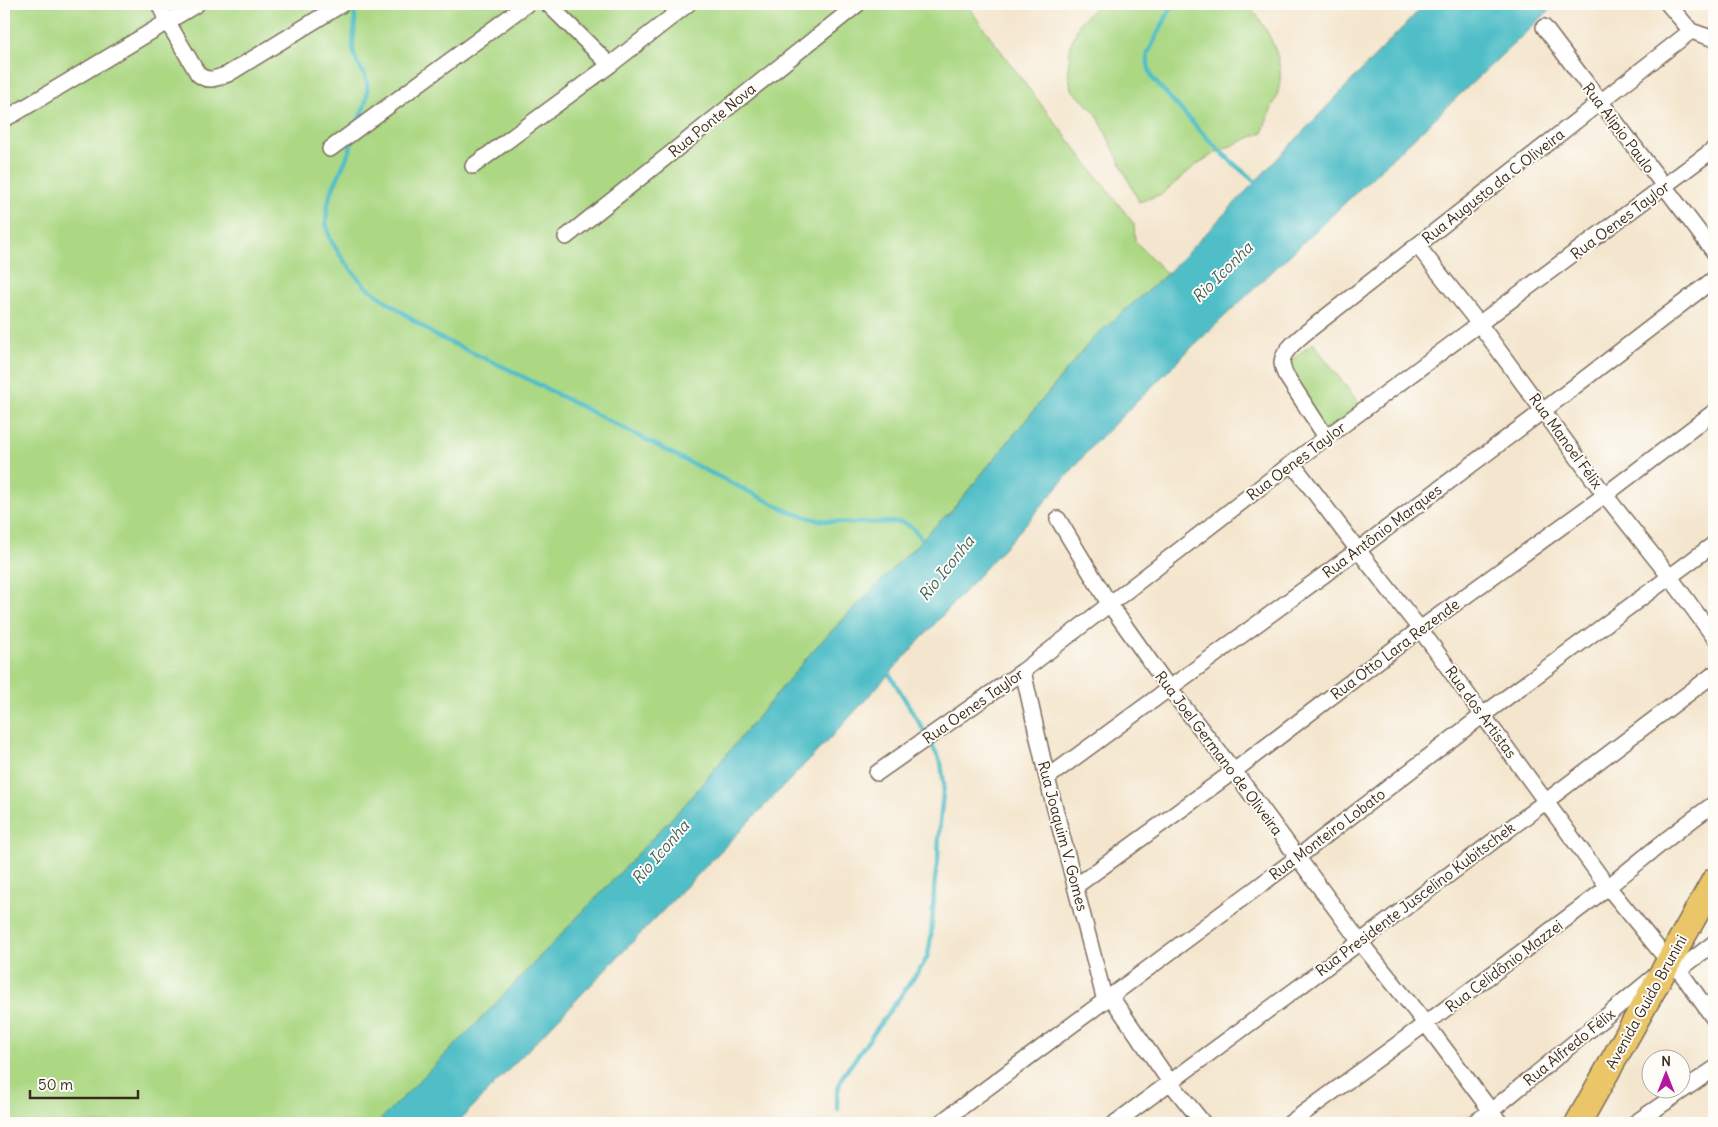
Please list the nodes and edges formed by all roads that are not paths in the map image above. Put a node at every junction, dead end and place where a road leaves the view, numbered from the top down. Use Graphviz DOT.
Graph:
graph roads {
  1 [pos="159,4"];
  2 [pos="197,4"];
  3 [pos="342,4"];
  4 [pos="528,4"];
  5 [pos="548,4"];
  6 [pos="688,4"];
  7 [pos="858,4"];
  8 [pos="1668,4"];
  9 [pos="1681,10"];
  10 [pos="167,21"];
  11 [pos="1544,27"];
  12 [pos="1691,31"];
  13 [pos="1714,39"];
  14 [pos="610,65"];
  15 [pos="1600,102"];
  16 [pos="4,119"];
  17 [pos="330,149"];
  18 [pos="1714,149"];
  19 [pos="474,166"];
  20 [pos="1664,187"];
  21 [pos="566,237"];
  22 [pos="1417,245"];
  23 [pos="1714,252"];
  24 [pos="1714,279"];
  25 [pos="1480,325"];
  26 [pos="1544,410"];
  27 [pos="1714,412"];
  28 [pos="1326,437"];
  29 [pos="1292,463"];
  30 [pos="1605,495"];
  31 [pos="1058,519"];
  32 [pos="1714,544"];
  33 [pos="1358,550"];
  34 [pos="1670,577"];
  35 [pos="1110,605"];
  36 [pos="1420,629"];
  37 [pos="1714,637"];
  38 [pos="1023,671"];
  39 [pos="1714,674"];
  40 [pos="1169,688"];
  41 [pos="1483,715"];
  42 [pos="1234,771"];
  43 [pos="876,773"];
  44 [pos="1047,778"];
  45 [pos="1546,802"];
  46 [pos="1714,804"];
  47 [pos="1298,857"];
  48 [pos="1714,881"];
  49 [pos="1076,886"];
  50 [pos="1608,887"];
  51 [pos="1360,942"];
  52 [pos="1714,943"];
  53 [pos="1671,966"];
  54 [pos="1108,999"];
  55 [pos="1714,1019"];
  56 [pos="1426,1024"];
  57 [pos="1714,1069"];
  58 [pos="1170,1082"];
  59 [pos="1496,1117"];
  60 [pos="940,1123"];
  61 [pos="1115,1123"];
  62 [pos="1203,1123"];
  63 [pos="1290,1123"];
  64 [pos="1474,1123"];
  65 [pos="1578,1123"];
  66 [pos="1635,1123"];
  1 -- 10 [label="street"];
  2 -- 10 [label="street"];
  3 -- 10 [label="street"];
  4 -- 17 [label="street"];
  5 -- 14 [label="street"];
  6 -- 14 [label="street"];
  7 -- 21 [label="street, Rua Ponte Nova"];
  8 -- 9 [label="street"];
  9 -- 12 [label="street"];
  10 -- 16 [label="street"];
  11 -- 15 [label="street, Rua Alipio Paulo"];
  12 -- 13 [label="street"];
  12 -- 15 [label="street, Rua Augusto da C Oliveira"];
  14 -- 19 [label="street"];
  15 -- 20 [label="street, Rua Alipio Paulo"];
  15 -- 22 [label="street, Rua Augusto da C Oliveira"];
  18 -- 20 [label="street, Rua Oenes Taylor"];
  20 -- 23 [label="street, Rua Alipio Paulo"];
  20 -- 25 [label="street, Rua Oenes Taylor"];
  22 -- 25 [label="street, Rua Manoel Félix"];
  22 -- 28 [label="street, Rua Augusto da C Oliveira"];
  24 -- 26 [label="street, Rua Antônio Marques"];
  25 -- 26 [label="street, Rua Manoel Félix"];
  25 -- 28 [label="street, Rua Oenes Taylor"];
  26 -- 30 [label="street, Rua Manoel Félix"];
  26 -- 33 [label="street, Rua Antônio Marques"];
  27 -- 30 [label="street, Rua Otto Lara Rezende"];
  28 -- 29 [label="street, Rua Oenes Taylor"];
  29 -- 33 [label="street, Rua dos Artistas"];
  29 -- 35 [label="street, Rua Oenes Taylor"];
  30 -- 34 [label="street, Rua Manoel Félix"];
  30 -- 36 [label="street, Rua Otto Lara Rezende"];
  31 -- 35 [label="street, Rua Joel Germano de Oliveira"];
  32 -- 34 [label="street, Rua Monteiro Lobato"];
  33 -- 36 [label="street, Rua dos Artistas"];
  33 -- 40 [label="street, Rua Antônio Marques"];
  34 -- 37 [label="street, Rua Manoel Félix"];
  34 -- 41 [label="street, Rua Monteiro Lobato"];
  35 -- 38 [label="street, Rua Oenes Taylor"];
  35 -- 40 [label="street, Rua Joel Germano de Oliveira"];
  36 -- 41 [label="street, Rua dos Artistas"];
  36 -- 42 [label="street, Rua Otto Lara Rezende"];
  38 -- 43 [label="street, Rua Oenes Taylor"];
  38 -- 44 [label="street, Rua Joaquim V. Gomes"];
  39 -- 45 [label="street, Rua Presidente Juscelino Kubitschek"];
  40 -- 42 [label="street, Rua Joel Germano de Oliveira"];
  40 -- 44 [label="street, Rua Antônio Marques"];
  41 -- 45 [label="street, Rua dos Artistas"];
  41 -- 47 [label="street, Rua Monteiro Lobato"];
  42 -- 47 [label="street, Rua Joel Germano de Oliveira"];
  42 -- 49 [label="street, Rua Otto Lara Rezende"];
  44 -- 49 [label="street, Rua Joaquim V. Gomes"];
  45 -- 50 [label="street, Rua dos Artistas"];
  45 -- 51 [label="street, Rua Presidente Juscelino Kubitschek"];
  46 -- 50 [label="street, Rua Celidônio Mazzei"];
  47 -- 51 [label="street, Rua Joel Germano de Oliveira"];
  47 -- 54 [label="street, Rua Monteiro Lobato"];
  48 -- 53 [label="main road, Avenida Guido Brunini"];
  49 -- 54 [label="street, Rua Joaquim V. Gomes"];
  50 -- 53 [label="street, Rua dos Artistas"];
  50 -- 56 [label="street, Rua Celidônio Mazzei"];
  51 -- 56 [label="street, Rua Joel Germano de Oliveira"];
  51 -- 58 [label="street, Rua Presidente Juscelino Kubitschek"];
  52 -- 53 [label="street, Rua Alfredo Félix"];
  53 -- 55 [label="street, Rua dos Artistas"];
  53 -- 59 [label="street, Rua Alfredo Félix"];
  53 -- 65 [label="main road, Avenida Guido Brunini"];
  54 -- 58 [label="street, Rua Joaquim V. Gomes"];
  54 -- 60 [label="street, Rua Monteiro Lobato"];
  56 -- 59 [label="street, Rua Joel Germano de Oliveira"];
  56 -- 63 [label="street, Rua Celidônio Mazzei"];
  57 -- 66 [label="street"];
  58 -- 61 [label="street, Rua Presidente Juscelino Kubitschek"];
  58 -- 62 [label="street, Rua Joaquim V. Gomes"];
  59 -- 64 [label="street, Rua Alfredo Félix"];
}
